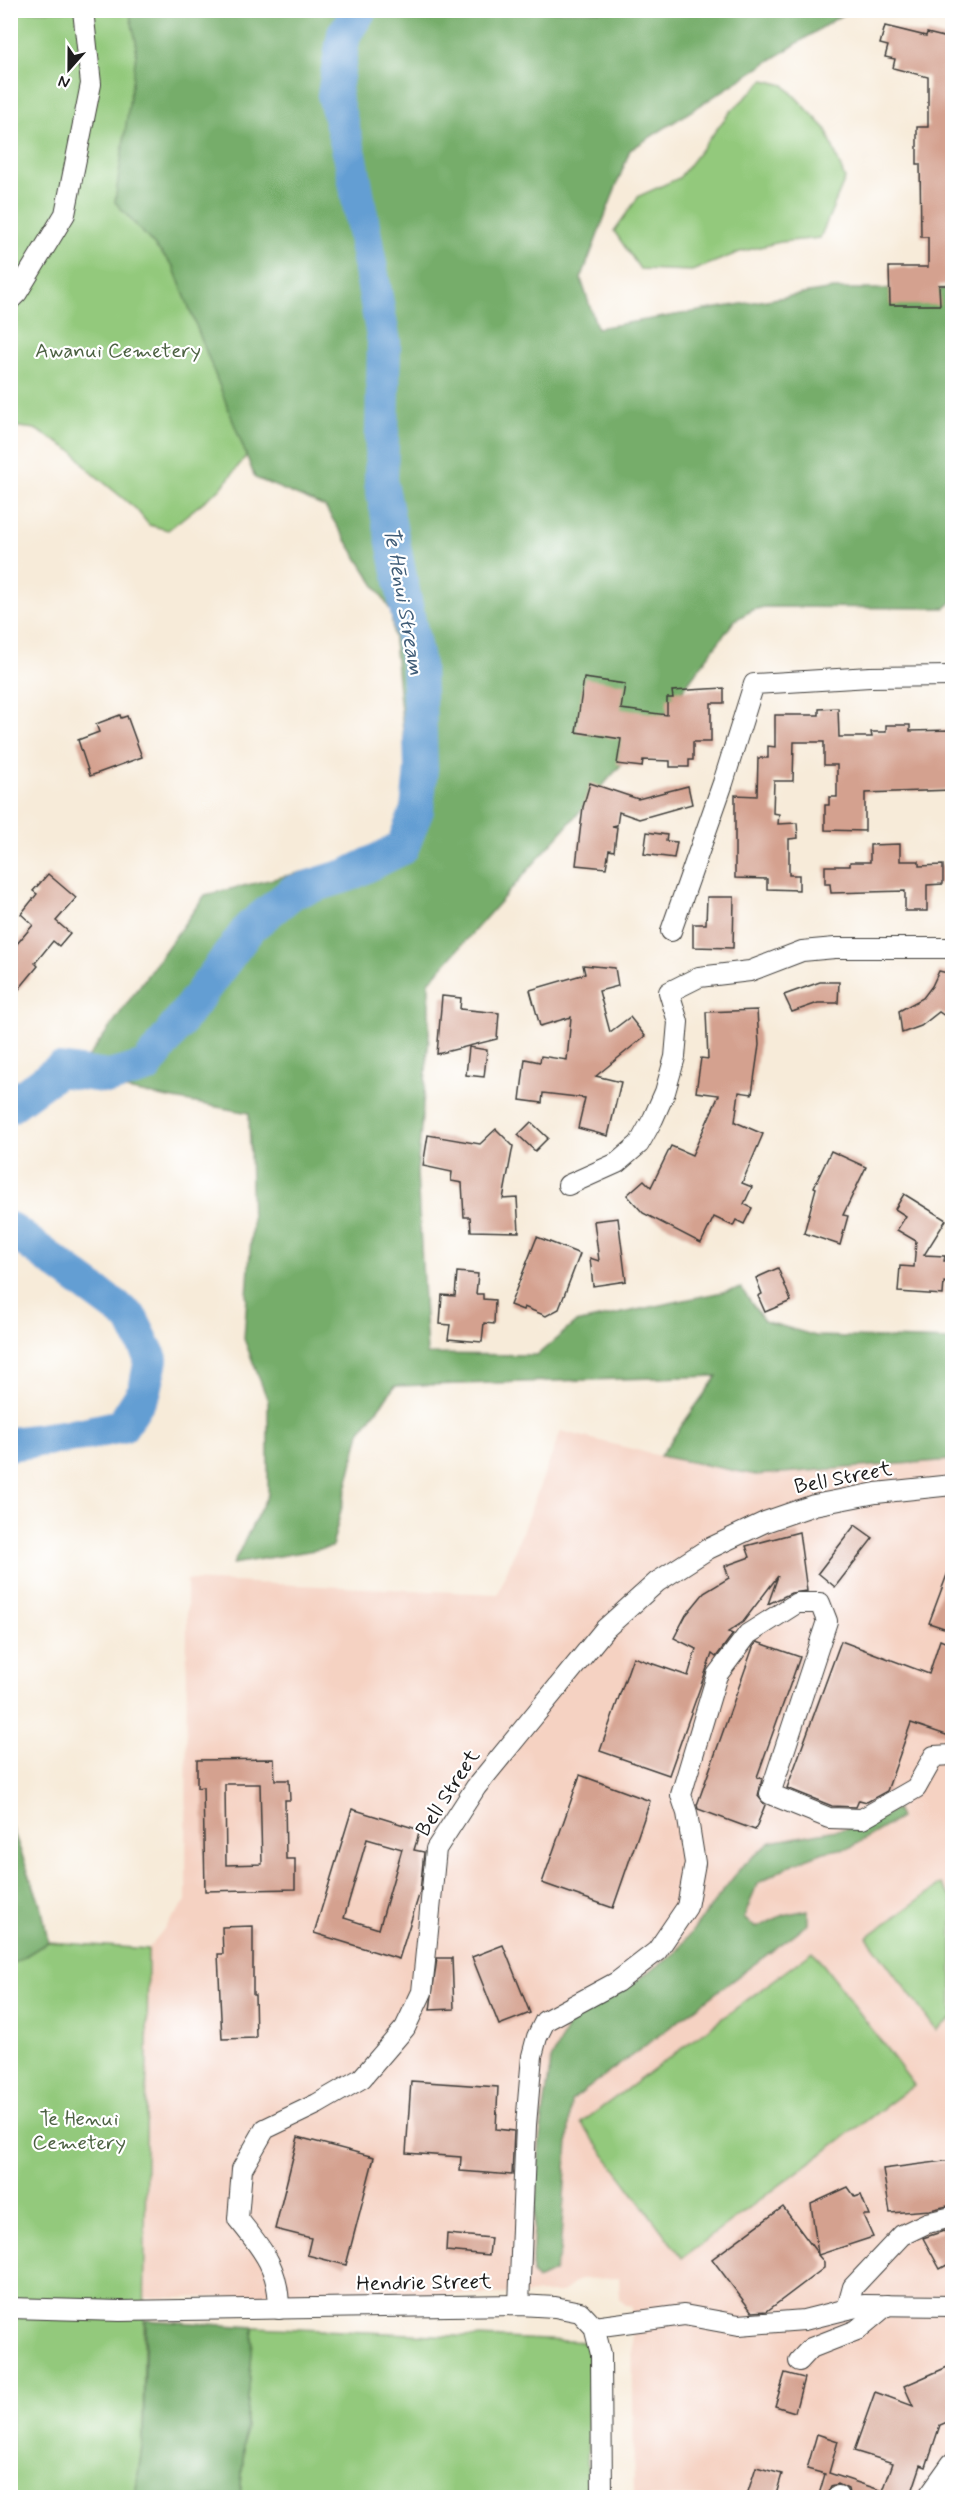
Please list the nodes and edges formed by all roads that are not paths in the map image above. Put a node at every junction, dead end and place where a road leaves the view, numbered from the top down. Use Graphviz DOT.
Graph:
graph roads {
  1 [pos="83,10"];
  2 [pos="10,300"];
  3 [pos="952,676"];
  4 [pos="671,931"];
  5 [pos="952,948"];
  6 [pos="568,1185"];
  7 [pos="952,1485"];
  8 [pos="952,1755"];
  9 [pos="952,2217"];
  10 [pos="952,2292"];
  11 [pos="519,2305"];
  12 [pos="886,2305"];
  13 [pos="913,2305"];
  14 [pos="952,2306"];
  15 [pos="10,2308"];
  16 [pos="279,2309"];
  17 [pos="847,2309"];
  18 [pos="594,2327"];
  19 [pos="799,2361"];
  20 [pos="952,2463"];
  21 [pos="602,2498"];
  22 [pos="927,2498"];
  1 -- 2 [label="street"];
  3 -- 4 [label="street"];
  5 -- 6 [label="street"];
  7 -- 16 [label="street, Bell Street"];
  8 -- 11 [label="street"];
  9 -- 17 [label="street"];
  10 -- 13 [label="street"];
  11 -- 16 [label="street, Hendrie Street"];
  11 -- 18 [label="street, Hendrie Street"];
  12 -- 13 [label="street"];
  12 -- 17 [label="street"];
  12 -- 19 [label="street"];
  13 -- 14 [label="street"];
  15 -- 16 [label="street, Hendrie Street"];
  17 -- 18 [label="street"];
  18 -- 21 [label="street"];
  20 -- 22 [label="street"];
}
